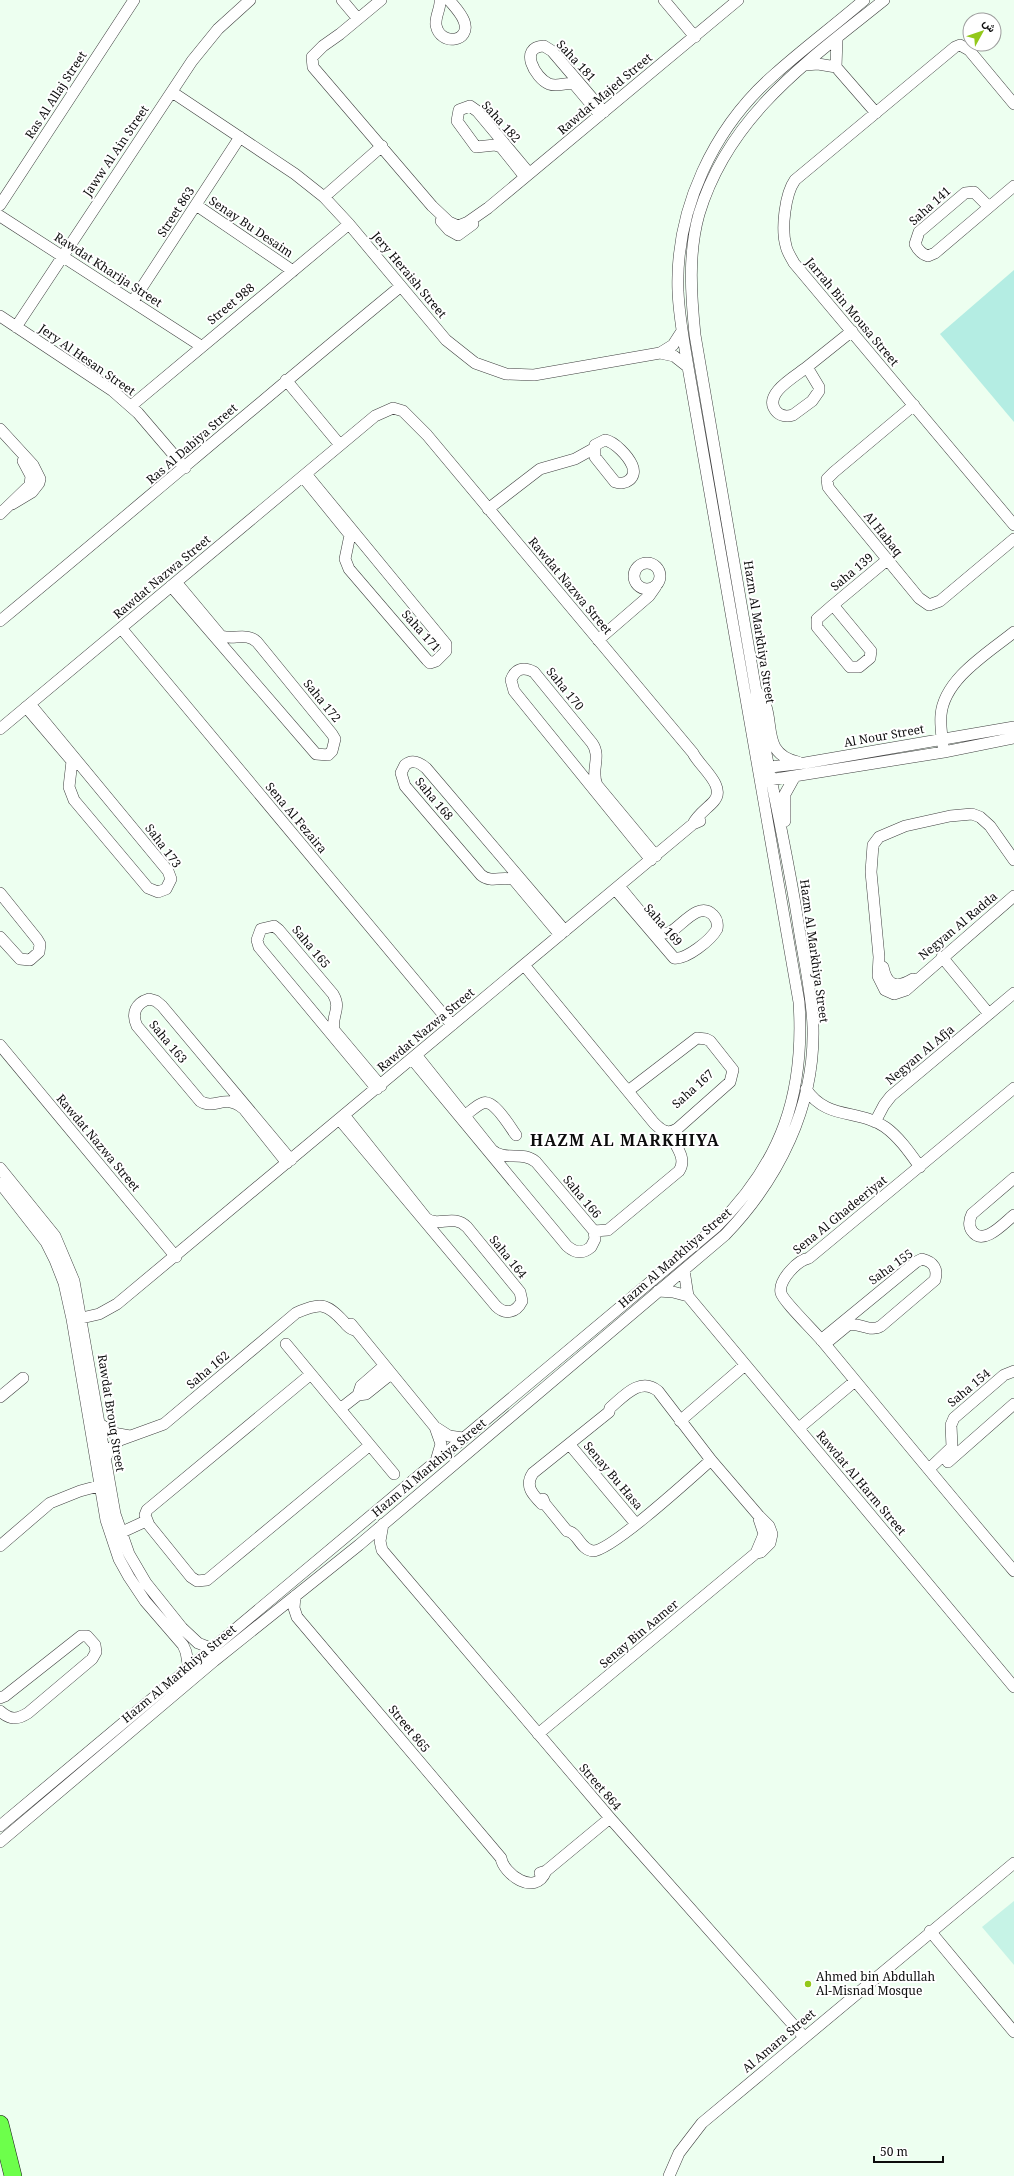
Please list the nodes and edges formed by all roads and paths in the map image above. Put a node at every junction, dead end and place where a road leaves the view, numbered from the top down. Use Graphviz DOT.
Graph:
graph roads {
  1 [pos="134,0"];
  2 [pos="250,0"];
  3 [pos="342,0"];
  4 [pos="381,0"];
  5 [pos="440,0"];
  6 [pos="664,0"];
  7 [pos="738,0"];
  8 [pos="864,0"];
  9 [pos="884,0"];
  10 [pos="452,4"];
  11 [pos="438,12"];
  12 [pos="358,19"];
  13 [pos="695,37"];
  14 [pos="837,38"];
  15 [pos="805,65"];
  16 [pos="836,66"];
  17 [pos="566,67"];
  18 [pos="564,84"];
  19 [pos="172,92"];
  20 [pos="1014,104"];
  21 [pos="876,113"];
  22 [pos="602,114"];
  23 [pos="493,130"];
  24 [pos="240,138"];
  25 [pos="382,146"];
  26 [pos="491,146"];
  27 [pos="527,175"];
  28 [pos="1014,186"];
  29 [pos="324,197"];
  30 [pos="0,205"];
  31 [pos="196,205"];
  32 [pos="989,206"];
  33 [pos="0,216"];
  34 [pos="349,224"];
  35 [pos="62,257"];
  36 [pos="293,271"];
  37 [pos="401,286"];
  38 [pos="133,301"];
  39 [pos="0,316"];
  40 [pos="16,327"];
  41 [pos="682,331"];
  42 [pos="852,331"];
  43 [pos="201,346"];
  44 [pos="660,353"];
  45 [pos="688,367"];
  46 [pos="807,367"];
  47 [pos="286,380"];
  48 [pos="131,406"];
  49 [pos="914,406"];
  50 [pos="0,429"];
  51 [pos="340,445"];
  52 [pos="593,449"];
  53 [pos="568,461"];
  54 [pos="598,463"];
  55 [pos="185,468"];
  56 [pos="305,476"];
  57 [pos="488,509"];
  58 [pos="0,514"];
  59 [pos="1014,525"];
  60 [pos="1014,539"];
  61 [pos="366,547"];
  62 [pos="347,550"];
  63 [pos="887,560"];
  64 [pos="173,584"];
  65 [pos="656,586"];
  66 [pos="644,589"];
  67 [pos="833,605"];
  68 [pos="0,622"];
  69 [pos="121,628"];
  70 [pos="1014,632"];
  71 [pos="236,637"];
  72 [pos="596,637"];
  73 [pos="232,657"];
  74 [pos="756,691"];
  75 [pos="28,705"];
  76 [pos="1014,727"];
  77 [pos="0,729"];
  78 [pos="1014,738"];
  79 [pos="943,739"];
  80 [pos="944,752"];
  81 [pos="596,762"];
  82 [pos="805,763"];
  83 [pos="575,766"];
  84 [pos="764,768"];
  85 [pos="90,775"];
  86 [pos="795,776"];
  87 [pos="766,781"];
  88 [pos="69,783"];
  89 [pos="786,854"];
  90 [pos="654,858"];
  91 [pos="504,860"];
  92 [pos="1014,860"];
  93 [pos="499,879"];
  94 [pos="617,887"];
  95 [pos="0,893"];
  96 [pos="1014,896"];
  97 [pos="673,931"];
  98 [pos="563,933"];
  99 [pos="0,937"];
  100 [pos="664,948"];
  101 [pos="942,957"];
  102 [pos="526,964"];
  103 [pos="1014,993"];
  104 [pos="337,1011"];
  105 [pos="990,1014"];
  106 [pos="318,1018"];
  107 [pos="452,1025"];
  108 [pos="0,1045"];
  109 [pos="414,1058"];
  110 [pos="226,1084"];
  111 [pos="379,1087"];
  112 [pos="1014,1088"];
  113 [pos="806,1089"];
  114 [pos="633,1093"];
  115 [pos="220,1102"];
  116 [pos="825,1107"];
  117 [pos="464,1116"];
  118 [pos="341,1117"];
  119 [pos="799,1118"];
  120 [pos="875,1122"];
  121 [pos="669,1132"];
  122 [pos="516,1135"];
  123 [pos="511,1156"];
  124 [pos="289,1161"];
  125 [pos="920,1166"];
  126 [pos="0,1168"];
  127 [pos="506,1172"];
  128 [pos="1014,1178"];
  129 [pos="0,1183"];
  130 [pos="1014,1215"];
  131 [pos="445,1220"];
  132 [pos="594,1231"];
  133 [pos="437,1236"];
  134 [pos="176,1257"];
  135 [pos="684,1270"];
  136 [pos="658,1291"];
  137 [pos="688,1296"];
  138 [pos="859,1307"];
  139 [pos="77,1320"];
  140 [pos="862,1326"];
  141 [pos="823,1342"];
  142 [pos="286,1344"];
  143 [pos="745,1364"];
  144 [pos="387,1370"];
  145 [pos="1014,1371"];
  146 [pos="311,1374"];
  147 [pos="23,1378"];
  148 [pos="855,1381"];
  149 [pos="0,1397"];
  150 [pos="1014,1404"];
  151 [pos="340,1409"];
  152 [pos="680,1421"];
  153 [pos="100,1424"];
  154 [pos="435,1428"];
  155 [pos="798,1428"];
  156 [pos="952,1435"];
  157 [pos="130,1436"];
  158 [pos="463,1438"];
  159 [pos="972,1441"];
  160 [pos="370,1445"];
  161 [pos="570,1445"];
  162 [pos="105,1459"];
  163 [pos="711,1460"];
  164 [pos="436,1461"];
  165 [pos="931,1471"];
  166 [pos="394,1474"];
  167 [pos="105,1488"];
  168 [pos="146,1518"];
  169 [pos="383,1524"];
  170 [pos="636,1524"];
  171 [pos="119,1529"];
  172 [pos="359,1545"];
  173 [pos="0,1546"];
  174 [pos="382,1550"];
  175 [pos="1011,1562"];
  176 [pos="295,1596"];
  177 [pos="275,1612"];
  178 [pos="297,1617"];
  179 [pos="213,1649"];
  180 [pos="189,1669"];
  181 [pos="1013,1684"];
  182 [pos="2,1697"];
  183 [pos="3,1714"];
  184 [pos="538,1734"];
  185 [pos="610,1818"];
  186 [pos="0,1826"];
  187 [pos="0,1842"];
  188 [pos="1014,1863"];
  189 [pos="930,1931"];
  190 [pos="1014,2032"];
  191 [pos="804,2037"];
  192 [pos="0,2124"];
  193 [pos="13,2176"];
  194 [pos="669,2176"];
  1 -- 30 [label="street, Ras Al Allaj Street"];
  2 -- 19 [label="street, Jaww Al Ain Street"];
  3 -- 12 [label="street"];
  4 -- 12 [label="street, Rawdat Majed Street"];
  5 -- 11 [label="street"];
  6 -- 13 [label="street"];
  7 -- 13 [label="street, Rawdat Majed Street"];
  8 -- 41 [label="street, Hazm Al Markhiya Street"];
  9 -- 14 [label="street, Hazm Al Markhiya Street"];
  10 -- 11 [label="street"];
  10 -- 11 [label="street"];
  12 -- 25 [label="street, Rawdat Majed Street"];
  13 -- 22 [label="street, Rawdat Majed Street"];
  14 -- 15 [label="street, Hazm Al Markhiya Street"];
  14 -- 16 [label="street"];
  15 -- 16 [label="street"];
  15 -- 74 [label="street, Hazm Al Markhiya Street"];
  16 -- 21 [label="street"];
  17 -- 18 [label="street"];
  17 -- 18 [label="street, Saha 181"];
  17 -- 22 [label="street, Saha 181"];
  18 -- 22 [label="street, Saha 181"];
  19 -- 24 [label="street, Jery Heraish Street"];
  19 -- 35 [label="street, Jaww Al Ain Street"];
  20 -- 21 [label="street, Jarrah Bin Mousa Street"];
  21 -- 42 [label="street, Jarrah Bin Mousa Street"];
  22 -- 27 [label="street, Rawdat Majed Street"];
  23 -- 26 [label="street"];
  23 -- 26 [label="street, Saha 182"];
  23 -- 27 [label="street, Saha 182"];
  24 -- 29 [label="street, Jery Heraish Street"];
  24 -- 31 [label="street, Street 863"];
  25 -- 27 [label="street, Rawdat Majed Street"];
  25 -- 29 [label="street"];
  26 -- 27 [label="street, Saha 182"];
  28 -- 32 [label="street, Saha 141"];
  29 -- 34 [label="street, Jery Heraish Street"];
  31 -- 36 [label="street, Senay Bu Desaim"];
  31 -- 38 [label="street, Street 863"];
  32 -- 32 [label="street, Saha 141"];
  33 -- 35 [label="street, Rawdat Kharija Street"];
  34 -- 36 [label="street, Street 988"];
  34 -- 37 [label="street, Jery Heraish Street"];
  35 -- 38 [label="street, Rawdat Kharija Street"];
  35 -- 40 [label="street, Jaww Al Ain Street"];
  36 -- 43 [label="street, Street 988"];
  37 -- 44 [label="street, Jery Heraish Street"];
  37 -- 47 [label="street, Ras Al Dabiya Street"];
  38 -- 43 [label="street, Rawdat Kharija Street"];
  39 -- 40 [label="street, Jery Al Hesan Street"];
  40 -- 48 [label="street, Jery Al Hesan Street"];
  41 -- 44 [label="street, Jery Heraish Street"];
  41 -- 45 [label="street, Hazm Al Markhiya Street"];
  42 -- 46 [label="street"];
  42 -- 49 [label="street, Jarrah Bin Mousa Street"];
  43 -- 48 [label="street, Street 988"];
  44 -- 45 [label="street, Jery Heraish Street"];
  45 -- 84 [label="street, Hazm Al Markhiya Street"];
  46 -- 46 [label="street"];
  47 -- 51 [label="street"];
  47 -- 55 [label="street, Ras Al Dabiya Street"];
  48 -- 55 [label="street, Jery Al Hesan Street"];
  49 -- 59 [label="street, Jarrah Bin Mousa Street"];
  49 -- 63 [label="street, Al Habaq"];
  50 -- 58 [label="street"];
  51 -- 56 [label="street, Rawdat Nazwa Street"];
  51 -- 57 [label="street, Rawdat Nazwa Street"];
  52 -- 53 [label="street"];
  52 -- 54 [label="street"];
  52 -- 54 [label="street"];
  53 -- 54 [label="street"];
  53 -- 57 [label="street"];
  55 -- 68 [label="street, Ras Al Dabiya Street"];
  56 -- 61 [label="street, Saha 171"];
  56 -- 62 [label="street, Saha 171"];
  56 -- 64 [label="street, Rawdat Nazwa Street"];
  57 -- 72 [label="street, Rawdat Nazwa Street"];
  60 -- 63 [label="street, Al Habaq"];
  61 -- 62 [label="street"];
  61 -- 62 [label="street, Saha 171"];
  63 -- 67 [label="street, Saha 139"];
  64 -- 69 [label="street, Rawdat Nazwa Street"];
  64 -- 71 [label="street, Saha 172"];
  64 -- 73 [label="street, Saha 172"];
  65 -- 66 [label="street"];
  65 -- 66 [label="street"];
  65 -- 72 [label="street"];
  66 -- 72 [label="street"];
  67 -- 67 [label="street, Saha 139"];
  69 -- 75 [label="street, Rawdat Nazwa Street"];
  69 -- 107 [label="street, Sena Al Fezaira"];
  70 -- 79 [label="street"];
  71 -- 73 [label="street"];
  71 -- 73 [label="street, Saha 172"];
  72 -- 90 [label="street, Rawdat Nazwa Street"];
  74 -- 82 [label="street"];
  74 -- 84 [label="street, Hazm Al Markhiya Street"];
  75 -- 77 [label="street, Rawdat Nazwa Street"];
  75 -- 85 [label="street, Saha 173"];
  75 -- 88 [label="street, Saha 173"];
  76 -- 79 [label="street, Al Nour Street"];
  78 -- 80 [label="street, Al Nour Street"];
  79 -- 80 [label="street"];
  79 -- 82 [label="street, Al Nour Street"];
  80 -- 86 [label="street, Al Nour Street"];
  81 -- 83 [label="street"];
  81 -- 83 [label="street, Saha 170"];
  81 -- 90 [label="street, Saha 170"];
  82 -- 84 [label="street, Al Nour Street"];
  83 -- 90 [label="street, Saha 170"];
  84 -- 87 [label="street, Hazm Al Markhiya Street"];
  85 -- 88 [label="street"];
  85 -- 88 [label="street, Saha 173"];
  86 -- 87 [label="street, Al Nour Street"];
  86 -- 89 [label="street"];
  87 -- 89 [label="street, Hazm Al Markhiya Street"];
  87 -- 158 [label="street, Hazm Al Markhiya Street"];
  89 -- 113 [label="street, Hazm Al Markhiya Street"];
  90 -- 94 [label="street, Rawdat Nazwa Street"];
  91 -- 93 [label="street"];
  91 -- 93 [label="street, Saha 168"];
  91 -- 98 [label="street, Saha 168"];
  92 -- 101 [label="street, Negyan Al Radda"];
  93 -- 98 [label="street, Saha 168"];
  94 -- 97 [label="street, Saha 169"];
  94 -- 98 [label="street, Rawdat Nazwa Street"];
  94 -- 100 [label="street, Saha 169"];
  95 -- 99 [label="street"];
  96 -- 101 [label="street, Negyan Al Radda"];
  97 -- 100 [label="street"];
  97 -- 100 [label="street, Saha 169"];
  98 -- 102 [label="street, Rawdat Nazwa Street"];
  101 -- 105 [label="street"];
  102 -- 107 [label="street, Rawdat Nazwa Street"];
  102 -- 114 [label="street, Saha 167"];
  103 -- 105 [label="street, Negyan Al Afja"];
  104 -- 106 [label="street"];
  104 -- 106 [label="street, Saha 165"];
  104 -- 111 [label="street, Saha 165"];
  105 -- 120 [label="street, Negyan Al Afja"];
  106 -- 111 [label="street, Saha 165"];
  107 -- 109 [label="street, Rawdat Nazwa Street"];
  108 -- 134 [label="street, Rawdat Nazwa Street"];
  109 -- 111 [label="street, Rawdat Nazwa Street"];
  109 -- 117 [label="street, Saha 166"];
  109 -- 127 [label="street, Saha 166"];
  110 -- 115 [label="street"];
  110 -- 115 [label="street, Saha 163"];
  110 -- 124 [label="street, Saha 163"];
  111 -- 118 [label="street, Rawdat Nazwa Street"];
  112 -- 125 [label="street, Sena Al Ghadeeriyat"];
  113 -- 116 [label="street"];
  113 -- 119 [label="street, Hazm Al Markhiya Street"];
  114 -- 114 [label="street, Saha 167"];
  114 -- 121 [label="street, Saha 167"];
  114 -- 121 [label="street, Saha 167"];
  115 -- 124 [label="street, Saha 163"];
  116 -- 119 [label="street"];
  116 -- 120 [label="street"];
  117 -- 122 [label="street"];
  117 -- 123 [label="street, Saha 166"];
  118 -- 124 [label="street, Rawdat Nazwa Street"];
  118 -- 131 [label="street, Saha 164"];
  118 -- 133 [label="street, Saha 164"];
  119 -- 135 [label="street, Hazm Al Markhiya Street"];
  120 -- 125 [label="street"];
  121 -- 132 [label="street, Saha 167"];
  123 -- 127 [label="street"];
  123 -- 132 [label="street, Saha 166"];
  124 -- 134 [label="street, Rawdat Nazwa Street"];
  125 -- 141 [label="street, Sena Al Ghadeeriyat"];
  126 -- 139 [label="street, Rawdat Brouq Street"];
  127 -- 132 [label="street, Saha 166"];
  128 -- 130 [label="street"];
  129 -- 139 [label="street, Rawdat Brouq Street"];
  131 -- 133 [label="street"];
  131 -- 133 [label="street, Saha 164"];
  134 -- 139 [label="street, Rawdat Nazwa Street"];
  135 -- 136 [label="street, Hazm Al Markhiya Street"];
  135 -- 137 [label="street"];
  136 -- 137 [label="street"];
  136 -- 169 [label="street, Hazm Al Markhiya Street"];
  137 -- 143 [label="street, Rawdat Al Harm Street"];
  138 -- 140 [label="street"];
  138 -- 140 [label="street, Saha 155"];
  138 -- 141 [label="street, Saha 155"];
  139 -- 153 [label="street, Rawdat Brouq Street"];
  139 -- 167 [label="street, Rawdat Brouq Street"];
  140 -- 141 [label="street, Saha 155"];
  141 -- 148 [label="street, Sena Al Ghadeeriyat"];
  142 -- 146 [label="street"];
  143 -- 152 [label="street"];
  143 -- 155 [label="street, Rawdat Al Harm Street"];
  144 -- 151 [label="street"];
  144 -- 154 [label="street, Saha 162"];
  144 -- 157 [label="street, Saha 162"];
  145 -- 156 [label="street, Saha 154"];
  146 -- 151 [label="street"];
  146 -- 168 [label="street"];
  147 -- 149 [label="street"];
  148 -- 155 [label="street"];
  148 -- 165 [label="street, Sena Al Ghadeeriyat"];
  150 -- 159 [label="street"];
  151 -- 160 [label="street"];
  152 -- 161 [label="street, Senay Bin Aamer"];
  152 -- 163 [label="street, Senay Bin Aamer"];
  153 -- 157 [label="street"];
  153 -- 162 [label="street, Rawdat Brouq Street"];
  154 -- 158 [label="street, Saha 162"];
  154 -- 164 [label="street, Saha 162"];
  155 -- 181 [label="street, Rawdat Al Harm Street"];
  156 -- 159 [label="street"];
  156 -- 165 [label="street, Saha 154"];
  157 -- 162 [label="street, Saha 162"];
  158 -- 164 [label="street, Hazm Al Markhiya Street"];
  159 -- 165 [label="street"];
  160 -- 166 [label="street"];
  160 -- 168 [label="street"];
  161 -- 170 [label="street, Senay Bu Hasa"];
  161 -- 170 [label="street, Senay Bin Aamer"];
  162 -- 167 [label="street, Rawdat Brouq Street"];
  163 -- 170 [label="street, Senay Bin Aamer"];
  163 -- 184 [label="street, Senay Bin Aamer"];
  164 -- 179 [label="street, Hazm Al Markhiya Street"];
  165 -- 175 [label="street, Sena Al Ghadeeriyat"];
  167 -- 171 [label="street"];
  167 -- 173 [label="street"];
  167 -- 180 [label="street, Rawdat Brouq Street"];
  168 -- 171 [label="street"];
  169 -- 172 [label="street, Hazm Al Markhiya Street"];
  169 -- 174 [label="street"];
  171 -- 179 [label="street"];
  172 -- 174 [label="street"];
  172 -- 176 [label="street, Hazm Al Markhiya Street"];
  174 -- 184 [label="street, Street 864"];
  176 -- 177 [label="street, Hazm Al Markhiya Street"];
  176 -- 178 [label="street"];
  177 -- 178 [label="street"];
  177 -- 187 [label="street, Hazm Al Markhiya Street"];
  178 -- 185 [label="street, Street 865"];
  179 -- 180 [label="street, Hazm Al Markhiya Street"];
  180 -- 186 [label="street, Hazm Al Markhiya Street"];
  182 -- 183 [label="street"];
  182 -- 183 [label="street"];
  184 -- 185 [label="street, Street 864"];
  185 -- 191 [label="street, Street 864"];
  188 -- 189 [label="street, Al Amara Street"];
  189 -- 190 [label="street"];
  189 -- 191 [label="street, Al Amara Street"];
  191 -- 194 [label="street, Al Amara Street"];
  192 -- 193 [label="highway"];
}
